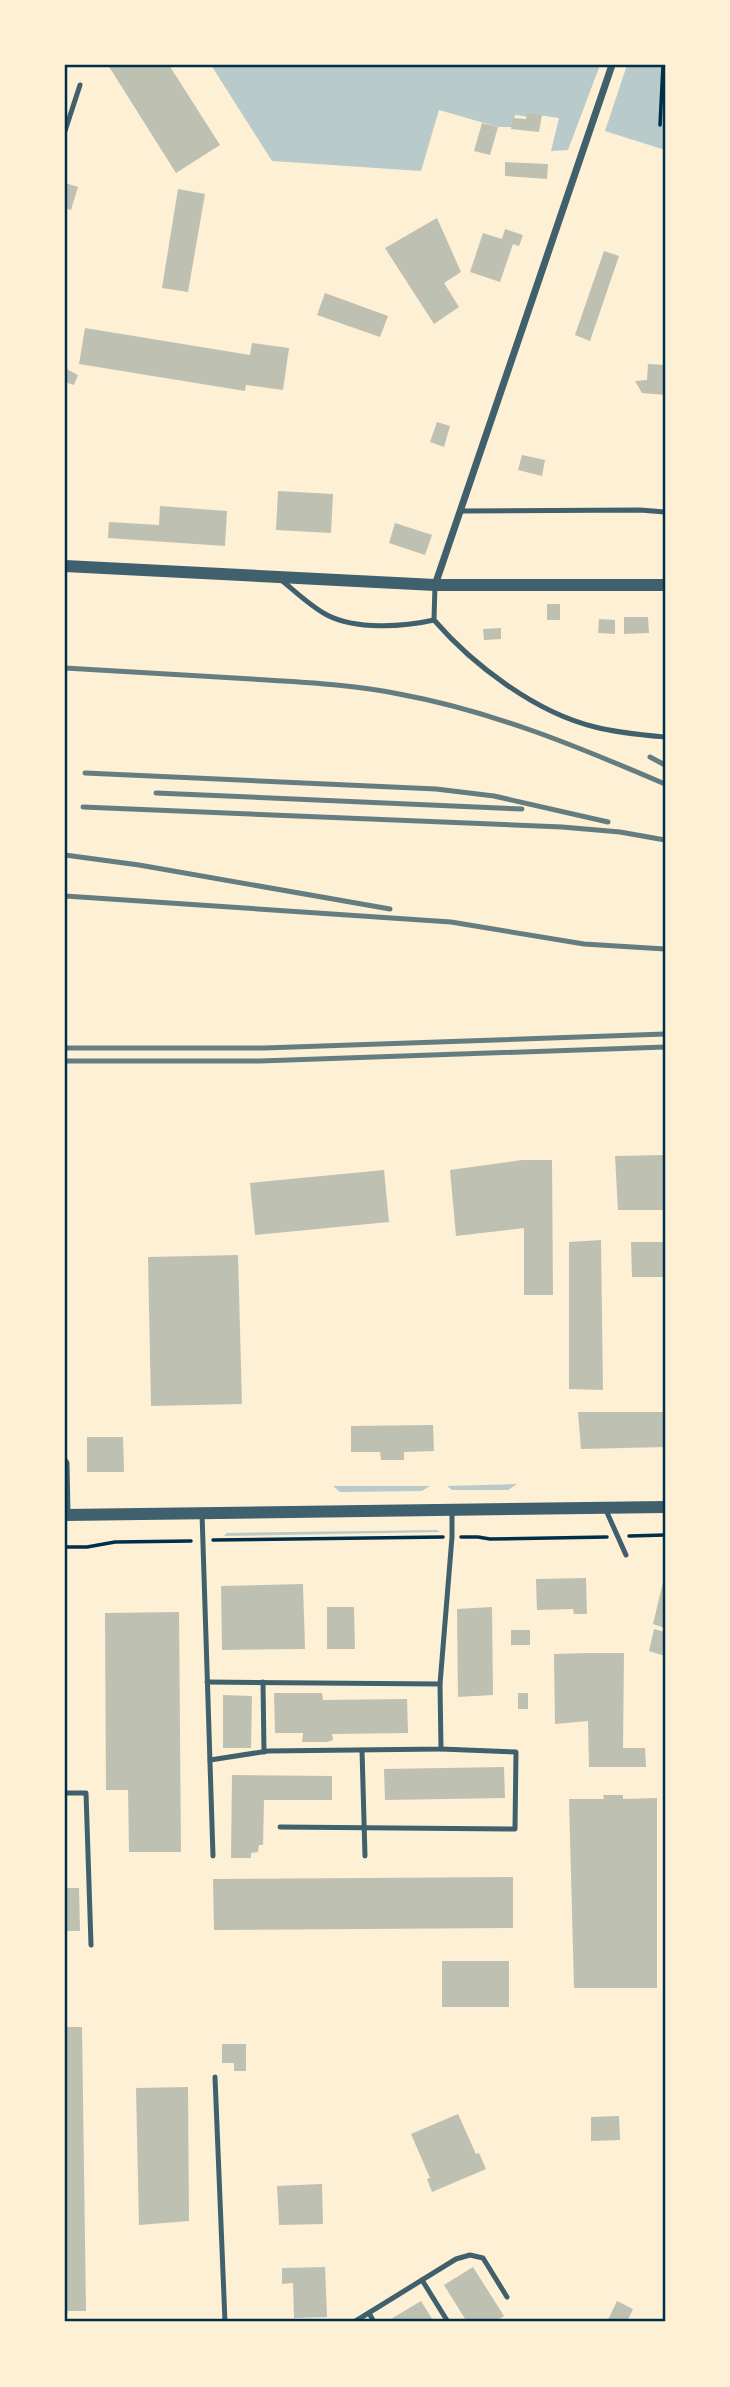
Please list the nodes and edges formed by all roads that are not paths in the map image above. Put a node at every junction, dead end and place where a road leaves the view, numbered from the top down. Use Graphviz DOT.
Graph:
graph roads {
  1 [pos="612,65"];
  2 [pos="80,85"];
  3 [pos="65,131"];
  4 [pos="461,510"];
  5 [pos="665,512"];
  6 [pos="65,566"];
  7 [pos="277,577"];
  8 [pos="435,585"];
  9 [pos="665,585"];
  10 [pos="434,620"];
  11 [pos="665,737"];
  12 [pos="65,1460"];
  13 [pos="665,1507"];
  14 [pos="605,1508"];
  15 [pos="452,1510"];
  16 [pos="202,1513"];
  17 [pos="66,1515"];
  18 [pos="626,1555"];
  19 [pos="207,1682"];
  20 [pos="263,1682"];
  21 [pos="440,1684"];
  22 [pos="441,1749"];
  23 [pos="362,1750"];
  24 [pos="264,1752"];
  25 [pos="209,1760"];
  26 [pos="65,1793"];
  27 [pos="279,1827"];
  28 [pos="364,1829"];
  29 [pos="213,1856"];
  30 [pos="365,1856"];
  31 [pos="91,1945"];
  32 [pos="215,2077"];
  33 [pos="422,2280"];
  34 [pos="507,2297"];
  35 [pos="369,2313"];
  36 [pos="225,2322"];
  37 [pos="354,2322"];
  38 [pos="374,2322"];
  39 [pos="448,2322"];
  1 -- 4 [label="street"];
  2 -- 3 [label="lane"];
  4 -- 5 [label="lane"];
  4 -- 8 [label="street"];
  6 -- 7 [label="street"];
  7 -- 8 [label="street"];
  7 -- 10 [label="lane"];
  8 -- 9 [label="street"];
  8 -- 10 [label="lane"];
  10 -- 11 [label="lane"];
  12 -- 17 [label="lane"];
  13 -- 14 [label="street"];
  14 -- 15 [label="street"];
  14 -- 18 [label="lane"];
  15 -- 16 [label="street"];
  15 -- 21 [label="lane"];
  16 -- 17 [label="street"];
  16 -- 19 [label="lane"];
  19 -- 20 [label="lane"];
  19 -- 25 [label="lane"];
  20 -- 21 [label="lane"];
  20 -- 24 [label="lane"];
  21 -- 22 [label="lane"];
  22 -- 23 [label="lane"];
  22 -- 28 [label="lane"];
  23 -- 24 [label="lane"];
  23 -- 28 [label="lane"];
  24 -- 25 [label="lane"];
  25 -- 29 [label="lane"];
  26 -- 31 [label="lane"];
  27 -- 28 [label="lane"];
  28 -- 30 [label="lane"];
  32 -- 36 [label="lane"];
  33 -- 34 [label="lane"];
  33 -- 35 [label="lane"];
  33 -- 39 [label="lane"];
  35 -- 37 [label="lane"];
  35 -- 38 [label="lane"];
}
